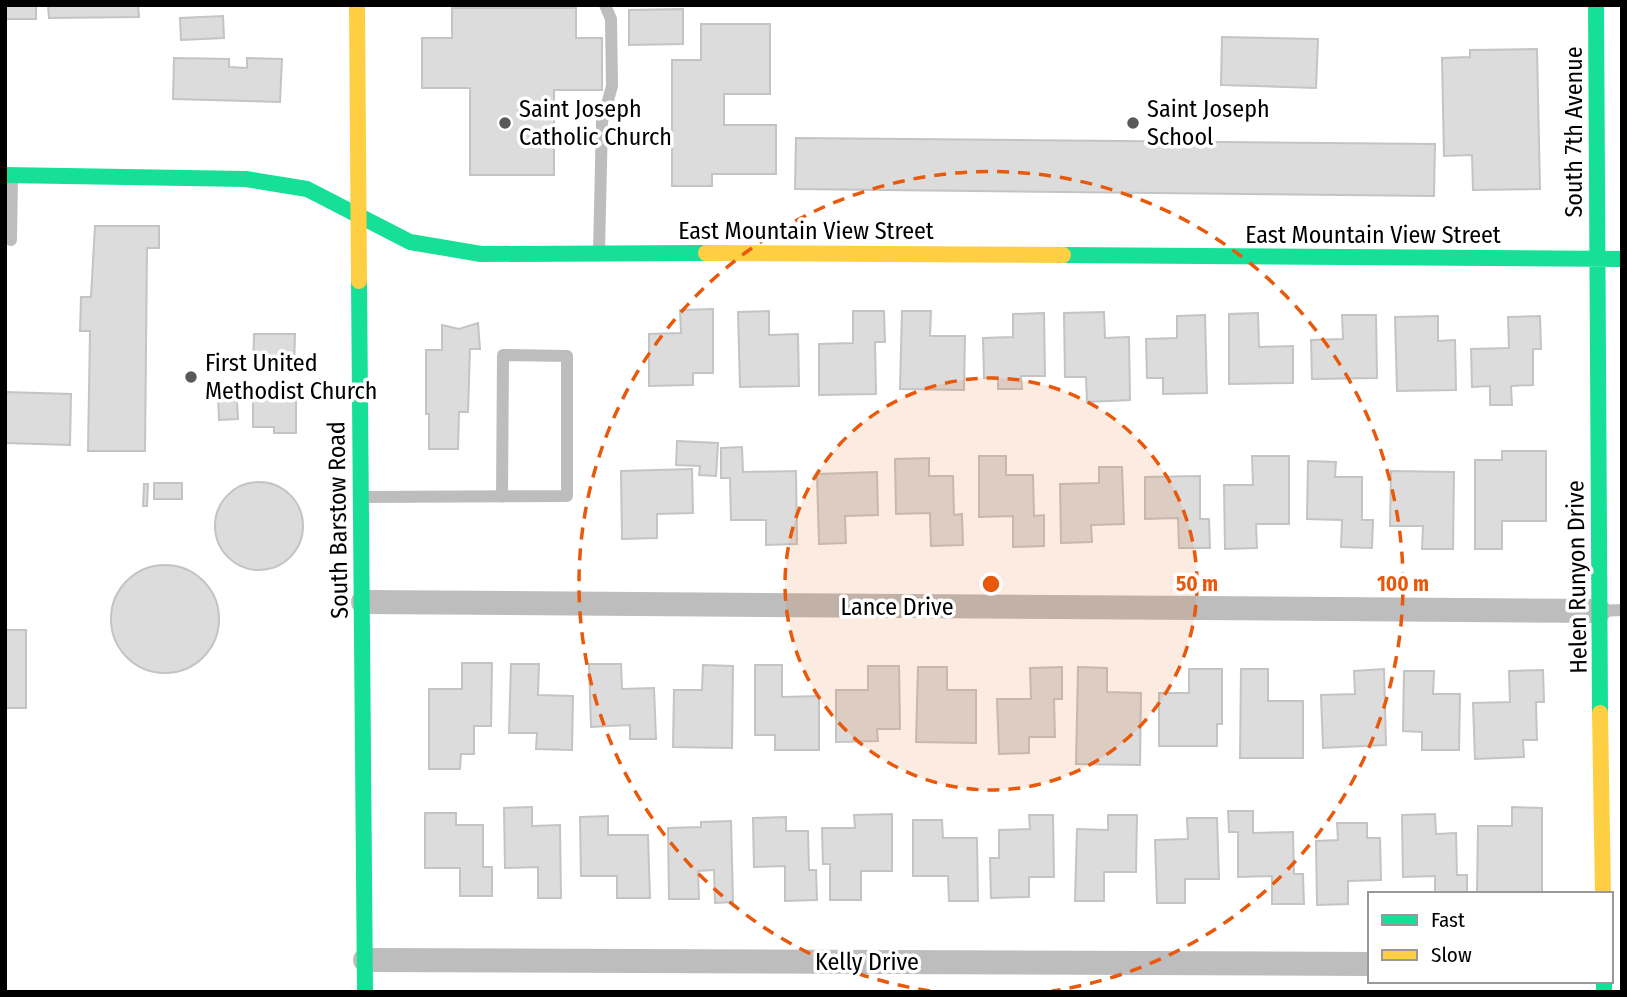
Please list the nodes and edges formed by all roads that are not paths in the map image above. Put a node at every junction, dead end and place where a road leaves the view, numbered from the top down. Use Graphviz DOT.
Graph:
graph roads {
  1 [pos="357,5"];
  2 [pos="605,5"];
  3 [pos="1596,5"];
  4 [pos="8,175"];
  5 [pos="357,216"];
  6 [pos="10,240"];
  7 [pos="599,252"];
  8 [pos="1597,259"];
  9 [pos="1622,259"];
  10 [pos="360,497"];
  11 [pos="502,497"];
  12 [pos="363,602"];
  13 [pos="1610,610"];
  14 [pos="1603,892"];
  15 [pos="365,960"];
  16 [pos="1368,964"];
  17 [pos="365,992"];
  1 -- 5 [label="main road, South Barstow Road"];
  2 -- 7 [label="lane"];
  3 -- 8 [label="main road, South 7th Avenue"];
  4 -- 5 [label="main road, East Mountain View Street"];
  4 -- 6 [label="lane"];
  5 -- 7 [label="main road, East Mountain View Street"];
  5 -- 10 [label="main road, South Barstow Road"];
  7 -- 8 [label="main road, East Mountain View Street"];
  8 -- 9 [label="main road, East Mountain View Street"];
  8 -- 13 [label="main road, Helen Runyon Drive"];
  10 -- 11 [label="lane"];
  10 -- 12 [label="main road, South Barstow Road"];
  11 -- 11 [label="lane"];
  12 -- 13 [label="street, Lance Drive"];
  12 -- 15 [label="main road, South Barstow Road"];
  13 -- 14 [label="main road, Helen Runyon Drive"];
  15 -- 16 [label="street, Kelly Drive"];
  15 -- 17 [label="main road, South Barstow Road"];
}
